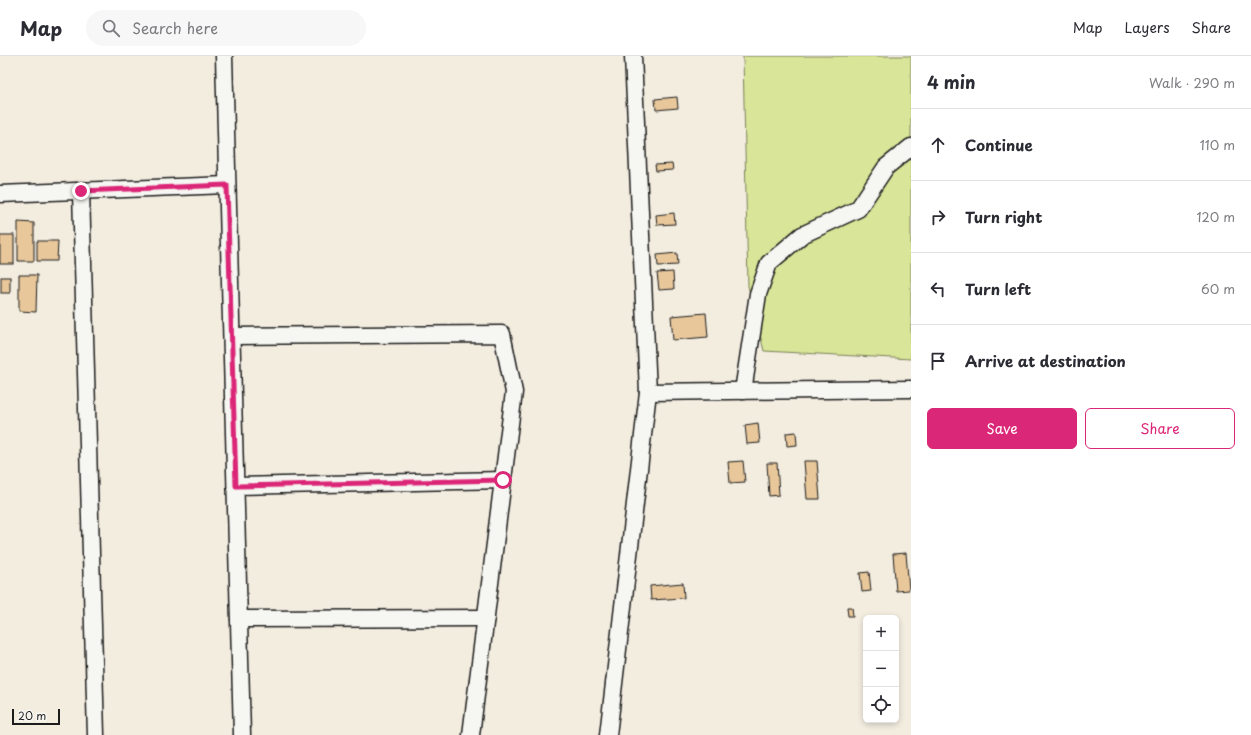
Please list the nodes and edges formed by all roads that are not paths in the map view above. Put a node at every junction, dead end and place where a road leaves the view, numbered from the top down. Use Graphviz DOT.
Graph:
graph roads {
  1 [pos="224,56"];
  2 [pos="633,56"];
  3 [pos="911,147"];
  4 [pos="227,185"];
  5 [pos="81,191"];
  6 [pos="0,194"];
  7 [pos="232,336"];
  8 [pos="911,389"];
  9 [pos="743,391"];
  10 [pos="648,392"];
  11 [pos="503,480"];
  12 [pos="236,486"];
  13 [pos="486,618"];
  14 [pos="239,619"];
  15 [pos="96,735"];
  16 [pos="242,735"];
  17 [pos="471,735"];
  18 [pos="608,735"];
  1 -- 4 [label="street"];
  2 -- 10 [label="street"];
  3 -- 9 [label="street"];
  4 -- 5 [label="street"];
  4 -- 7 [label="street"];
  5 -- 6 [label="street"];
  5 -- 15 [label="street"];
  7 -- 11 [label="street"];
  7 -- 12 [label="street"];
  8 -- 9 [label="street"];
  9 -- 10 [label="street"];
  10 -- 18 [label="street"];
  11 -- 12 [label="street"];
  11 -- 13 [label="street"];
  12 -- 14 [label="street"];
  13 -- 14 [label="street"];
  13 -- 17 [label="street"];
  14 -- 16 [label="street"];
}
